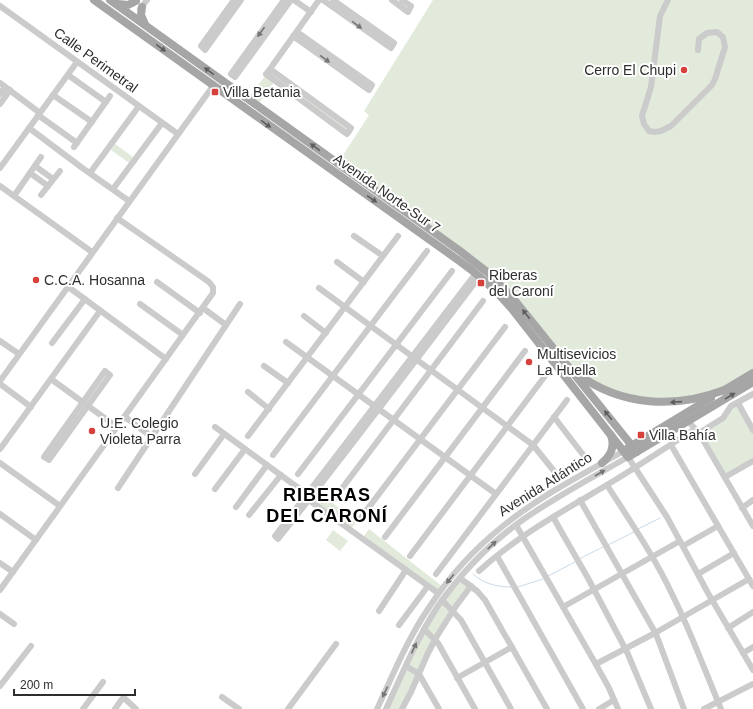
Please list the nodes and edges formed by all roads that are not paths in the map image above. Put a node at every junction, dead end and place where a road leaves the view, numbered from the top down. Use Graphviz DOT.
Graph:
graph roads {
  1 [pos="94,0"];
  2 [pos="234,0"];
  3 [pos="241,0"];
  4 [pos="284,0"];
  5 [pos="291,0"];
  6 [pos="294,0"];
  7 [pos="319,0"];
  8 [pos="323,0"];
  9 [pos="333,0"];
  10 [pos="392,0"];
  11 [pos="402,0"];
  12 [pos="668,0"];
  13 [pos="113,2"];
  14 [pos="141,2"];
  15 [pos="0,6"];
  16 [pos="311,12"];
  17 [pos="131,15"];
  18 [pos="126,23"];
  19 [pos="145,25"];
  20 [pos="295,34"];
  21 [pos="698,50"];
  22 [pos="77,62"];
  23 [pos="268,72"];
  24 [pos="68,75"];
  25 [pos="213,86"];
  26 [pos="5,87"];
  27 [pos="0,94"];
  28 [pos="53,95"];
  29 [pos="110,96"];
  30 [pos="106,102"];
  31 [pos="0,104"];
  32 [pos="139,106"];
  33 [pos="39,114"];
  34 [pos="92,122"];
  35 [pos="162,122"];
  36 [pos="29,128"];
  37 [pos="178,134"];
  38 [pos="41,157"];
  39 [pos="35,166"];
  40 [pos="0,168"];
  41 [pos="60,171"];
  42 [pos="90,173"];
  43 [pos="30,174"];
  44 [pos="53,180"];
  45 [pos="0,186"];
  46 [pos="48,186"];
  47 [pos="113,189"];
  48 [pos="42,195"];
  49 [pos="14,196"];
  50 [pos="129,201"];
  51 [pos="117,218"];
  52 [pos="354,236"];
  53 [pos="398,236"];
  54 [pos="427,251"];
  55 [pos="92,252"];
  56 [pos="383,256"];
  57 [pos="337,262"];
  58 [pos="452,271"];
  59 [pos="478,275"];
  60 [pos="157,282"];
  61 [pos="364,282"];
  62 [pos="67,286"];
  63 [pos="319,288"];
  64 [pos="84,300"];
  65 [pos="483,301"];
  66 [pos="140,304"];
  67 [pos="240,304"];
  68 [pos="345,307"];
  69 [pos="100,311"];
  70 [pos="201,311"];
  71 [pos="304,316"];
  72 [pos="226,325"];
  73 [pos="371,326"];
  74 [pos="505,327"];
  75 [pos="326,332"];
  76 [pos="183,335"];
  77 [pos="0,341"];
  78 [pos="286,342"];
  79 [pos="52,343"];
  80 [pos="396,344"];
  81 [pos="525,351"];
  82 [pos="19,354"];
  83 [pos="307,358"];
  84 [pos="415,358"];
  85 [pos="166,359"];
  86 [pos="264,366"];
  87 [pos="568,367"];
  88 [pos="432,370"];
  89 [pos="753,373"];
  90 [pos="333,376"];
  91 [pos="545,376"];
  92 [pos="51,379"];
  93 [pos="0,382"];
  94 [pos="753,382"];
  95 [pos="288,383"];
  96 [pos="458,389"];
  97 [pos="727,389"];
  98 [pos="248,392"];
  99 [pos="753,394"];
  100 [pos="358,395"];
  101 [pos="568,400"];
  102 [pos="738,402"];
  103 [pos="86,404"];
  104 [pos="31,407"];
  105 [pos="269,408"];
  106 [pos="483,408"];
  107 [pos="377,409"];
  108 [pos="125,417"];
  109 [pos="554,418"];
  110 [pos="393,420"];
  111 [pos="688,421"];
  112 [pos="508,426"];
  113 [pos="752,426"];
  114 [pos="117,427"];
  115 [pos="215,427"];
  116 [pos="697,431"];
  117 [pos="224,434"];
  118 [pos="611,434"];
  119 [pos="248,436"];
  120 [pos="152,437"];
  121 [pos="420,440"];
  122 [pos="533,445"];
  123 [pos="671,445"];
  124 [pos="0,449"];
  125 [pos="245,449"];
  126 [pos="635,449"];
  127 [pos="626,454"];
  128 [pos="273,455"];
  129 [pos="584,456"];
  130 [pos="445,458"];
  131 [pos="753,460"];
  132 [pos="0,463"];
  133 [pos="602,463"];
  134 [pos="267,465"];
  135 [pos="636,468"];
  136 [pos="195,474"];
  137 [pos="298,474"];
  138 [pos="281,475"];
  139 [pos="470,476"];
  140 [pos="558,476"];
  141 [pos="725,477"];
  142 [pos="607,485"];
  143 [pos="118,488"];
  144 [pos="215,489"];
  145 [pos="496,494"];
  146 [pos="308,497"];
  147 [pos="334,500"];
  148 [pos="580,500"];
  149 [pos="753,500"];
  150 [pos="60,506"];
  151 [pos="236,507"];
  152 [pos="742,508"];
  153 [pos="0,514"];
  154 [pos="249,515"];
  155 [pos="553,518"];
  156 [pos="360,519"];
  157 [pos="516,525"];
  158 [pos="718,526"];
  159 [pos="753,526"];
  160 [pos="523,536"];
  161 [pos="385,537"];
  162 [pos="36,540"];
  163 [pos="682,544"];
  164 [pos="734,553"];
  165 [pos="410,556"];
  166 [pos="497,556"];
  167 [pos="652,557"];
  168 [pos="0,563"];
  169 [pos="406,570"];
  170 [pos="13,572"];
  171 [pos="479,572"];
  172 [pos="622,573"];
  173 [pos="436,574"];
  174 [pos="698,574"];
  175 [pos="460,578"];
  176 [pos="749,579"];
  177 [pos="428,586"];
  178 [pos="471,586"];
  179 [pos="753,586"];
  180 [pos="594,589"];
  181 [pos="0,590"];
  182 [pos="438,593"];
  183 [pos="442,600"];
  184 [pos="712,600"];
  185 [pos="563,606"];
  186 [pos="379,611"];
  187 [pos="453,611"];
  188 [pos="753,612"];
  189 [pos="0,614"];
  190 [pos="683,617"];
  191 [pos="14,624"];
  192 [pos="399,625"];
  193 [pos="728,628"];
  194 [pos="424,629"];
  195 [pos="655,633"];
  196 [pos="435,640"];
  197 [pos="336,644"];
  198 [pos="31,646"];
  199 [pos="512,647"];
  200 [pos="753,647"];
  201 [pos="626,649"];
  202 [pos="743,653"];
  203 [pos="484,662"];
  204 [pos="596,664"];
  205 [pos="406,666"];
  206 [pos="753,670"];
  207 [pos="419,674"];
  208 [pos="457,678"];
  209 [pos="103,682"];
  210 [pos="753,684"];
  211 [pos="0,686"];
  212 [pos="222,696"];
  213 [pos="614,700"];
  214 [pos="718,702"];
  215 [pos="83,709"];
  216 [pos="115,709"];
  217 [pos="136,709"];
  218 [pos="239,709"];
  219 [pos="288,709"];
  220 [pos="377,709"];
  221 [pos="386,709"];
  222 [pos="402,709"];
  223 [pos="439,709"];
  224 [pos="475,709"];
  225 [pos="511,709"];
  226 [pos="547,709"];
  227 [pos="583,709"];
  228 [pos="599,709"];
  229 [pos="618,709"];
  230 [pos="651,709"];
  231 [pos="684,709"];
  232 [pos="704,709"];
  233 [pos="721,709"];
  1 -- 18 [label="main road, Avenida Norte-Sur 7"];
  2 -- 3 [label="street"];
  4 -- 5 [label="street, one-way"];
  6 -- 16 [label="street"];
  7 -- 16 [label="street"];
  8 -- 9 [label="street, one-way"];
  10 -- 11 [label="street"];
  12 -- 21 [label="street"];
  13 -- 14 [label="main road"];
  13 -- 17 [label="main road, Avenida Norte-Sur 7"];
  14 -- 17 [label="street"];
  14 -- 19 [label="main road"];
  15 -- 22 [label="street, Calle Perimetral"];
  16 -- 20 [label="street"];
  17 -- 18 [label="street"];
  17 -- 19 [label="main road, Avenida Norte-Sur 7"];
  18 -- 25 [label="main road, Avenida Norte-Sur 7, one-way"];
  87 -- 19 [label="main road, Avenida Norte-Sur 7, one-way"];
  20 -- 20 [label="street, one-way"];
  20 -- 23 [label="street"];
  22 -- 24 [label="street"];
  22 -- 32 [label="street, Calle Perimetral"];
  23 -- 23 [label="street"];
  24 -- 28 [label="street"];
  24 -- 30 [label="street"];
  25 -- 37 [label="street"];
  25 -- 59 [label="main road, Avenida Norte-Sur 7, one-way"];
  26 -- 27 [label="street"];
  26 -- 31 [label="street"];
  26 -- 33 [label="street"];
  28 -- 33 [label="street"];
  28 -- 34 [label="street"];
  29 -- 30 [label="street"];
  30 -- 34 [label="street"];
  32 -- 35 [label="street, Calle Perimetral"];
  32 -- 42 [label="street"];
  33 -- 34 [label="street"];
  33 -- 36 [label="street"];
  35 -- 37 [label="street, Calle Perimetral"];
  35 -- 47 [label="street"];
  36 -- 40 [label="street"];
  36 -- 42 [label="street"];
  37 -- 50 [label="street"];
  38 -- 39 [label="street"];
  39 -- 43 [label="street"];
  39 -- 44 [label="street"];
  41 -- 44 [label="street"];
  42 -- 47 [label="street"];
  43 -- 46 [label="street"];
  43 -- 49 [label="street"];
  44 -- 46 [label="street"];
  45 -- 49 [label="street"];
  46 -- 48 [label="street"];
  47 -- 50 [label="street"];
  49 -- 55 [label="street"];
  50 -- 51 [label="street"];
  51 -- 55 [label="street"];
  51 -- 70 [label="street"];
  52 -- 56 [label="street"];
  53 -- 56 [label="street"];
  54 -- 73 [label="street"];
  55 -- 62 [label="street"];
  56 -- 61 [label="street"];
  57 -- 61 [label="street"];
  58 -- 80 [label="street"];
  59 -- 84 [label="street"];
  59 -- 118 [label="main road, Avenida Norte-Sur 7"];
  60 -- 70 [label="street"];
  61 -- 68 [label="street"];
  62 -- 64 [label="street"];
  62 -- 82 [label="street"];
  63 -- 68 [label="street"];
  64 -- 69 [label="street"];
  64 -- 79 [label="street"];
  65 -- 88 [label="street"];
  66 -- 76 [label="street"];
  67 -- 72 [label="street"];
  68 -- 73 [label="street"];
  68 -- 75 [label="street"];
  69 -- 85 [label="street"];
  69 -- 92 [label="street"];
  70 -- 72 [label="street"];
  70 -- 76 [label="street"];
  71 -- 75 [label="street"];
  72 -- 120 [label="street"];
  73 -- 80 [label="street"];
  73 -- 90 [label="street"];
  74 -- 96 [label="street"];
  75 -- 83 [label="street"];
  76 -- 85 [label="street"];
  77 -- 82 [label="street"];
  78 -- 83 [label="street"];
  80 -- 84 [label="street"];
  80 -- 100 [label="street"];
  81 -- 106 [label="street"];
  82 -- 93 [label="street"];
  83 -- 90 [label="street"];
  83 -- 95 [label="street"];
  84 -- 88 [label="street"];
  84 -- 107 [label="street"];
  85 -- 108 [label="street"];
  86 -- 95 [label="street"];
  97 -- 87 [label="main road, one-way"];
  126 -- 87 [label="main road, Avenida Norte-Sur 7, one-way"];
  88 -- 96 [label="street"];
  88 -- 110 [label="street"];
  89 -- 97 [label="main road"];
  90 -- 100 [label="street"];
  90 -- 128 [label="street"];
  91 -- 112 [label="street"];
  92 -- 103 [label="street"];
  92 -- 104 [label="street"];
  93 -- 104 [label="street"];
  111 -- 94 [label="main road, one-way"];
  95 -- 105 [label="street"];
  96 -- 106 [label="street"];
  96 -- 121 [label="street"];
  97 -- 126 [label="main road"];
  98 -- 105 [label="street"];
  99 -- 102 [label="street"];
  100 -- 107 [label="street"];
  100 -- 137 [label="street"];
  101 -- 109 [label="street"];
  102 -- 113 [label="street"];
  102 -- 116 [label="street"];
  103 -- 103 [label="street"];
  103 -- 103 [label="street"];
  103 -- 114 [label="street"];
  104 -- 124 [label="street"];
  105 -- 119 [label="street"];
  106 -- 112 [label="street"];
  106 -- 130 [label="street"];
  107 -- 110 [label="street"];
  107 -- 146 [label="street"];
  108 -- 114 [label="street"];
  108 -- 120 [label="street"];
  109 -- 122 [label="street"];
  109 -- 129 [label="street"];
  110 -- 121 [label="street"];
  110 -- 147 [label="street"];
  111 -- 116 [label="street"];
  111 -- 126 [label="main road"];
  112 -- 122 [label="street"];
  112 -- 139 [label="street"];
  114 -- 150 [label="street"];
  115 -- 117 [label="street"];
  116 -- 123 [label="street"];
  116 -- 141 [label="street"];
  117 -- 125 [label="street"];
  117 -- 136 [label="street"];
  118 -- 127 [label="main road, Avenida Norte-Sur 7"];
  118 -- 133 [label="main road"];
  120 -- 143 [label="street"];
  121 -- 130 [label="street"];
  121 -- 156 [label="street"];
  122 -- 140 [label="street"];
  122 -- 145 [label="street"];
  123 -- 135 [label="street"];
  123 -- 158 [label="street"];
  125 -- 134 [label="street"];
  125 -- 144 [label="street"];
  126 -- 127 [label="main road"];
  127 -- 133 [label="street, Avenida Atlántico"];
  127 -- 135 [label="street"];
  157 -- 127 [label="street, Avenida Atlántico, one-way"];
  130 -- 139 [label="street"];
  130 -- 161 [label="street"];
  131 -- 141 [label="street"];
  132 -- 150 [label="street"];
  133 -- 182 [label="street, Avenida Atlántico, one-way"];
  134 -- 138 [label="street"];
  134 -- 151 [label="street"];
  135 -- 142 [label="street"];
  135 -- 163 [label="street"];
  138 -- 146 [label="street"];
  138 -- 154 [label="street"];
  139 -- 145 [label="street"];
  139 -- 165 [label="street"];
  141 -- 152 [label="street"];
  142 -- 148 [label="street"];
  142 -- 167 [label="street"];
  145 -- 173 [label="street"];
  146 -- 146 [label="street"];
  146 -- 169 [label="street"];
  148 -- 155 [label="street"];
  148 -- 172 [label="street"];
  149 -- 152 [label="street"];
  150 -- 162 [label="street"];
  152 -- 159 [label="street"];
  153 -- 162 [label="street"];
  155 -- 160 [label="street"];
  155 -- 180 [label="street"];
  157 -- 160 [label="street"];
  175 -- 157 [label="street, Avenida Atlántico, one-way"];
  158 -- 163 [label="street"];
  158 -- 164 [label="street"];
  160 -- 166 [label="street"];
  160 -- 185 [label="street"];
  162 -- 170 [label="street"];
  163 -- 167 [label="street"];
  163 -- 174 [label="street"];
  164 -- 174 [label="street"];
  164 -- 176 [label="street"];
  166 -- 171 [label="street"];
  166 -- 227 [label="street"];
  167 -- 172 [label="street"];
  167 -- 190 [label="street"];
  168 -- 170 [label="street"];
  169 -- 177 [label="street"];
  169 -- 186 [label="street"];
  170 -- 181 [label="street"];
  172 -- 180 [label="street"];
  172 -- 195 [label="street"];
  174 -- 184 [label="street"];
  175 -- 178 [label="street"];
  175 -- 183 [label="street, Avenida Atlántico"];
  176 -- 179 [label="street"];
  176 -- 184 [label="street"];
  177 -- 182 [label="street"];
  177 -- 192 [label="street"];
  178 -- 187 [label="street"];
  178 -- 199 [label="street"];
  180 -- 185 [label="street"];
  180 -- 201 [label="street"];
  182 -- 220 [label="street, Avenida Atlántico, one-way"];
  183 -- 187 [label="street"];
  183 -- 194 [label="street, Avenida Atlántico"];
  184 -- 190 [label="street"];
  184 -- 193 [label="street"];
  185 -- 204 [label="street"];
  187 -- 196 [label="street"];
  187 -- 203 [label="street"];
  188 -- 193 [label="street"];
  189 -- 191 [label="street"];
  190 -- 195 [label="street"];
  190 -- 214 [label="street"];
  193 -- 202 [label="street"];
  194 -- 196 [label="street"];
  205 -- 194 [label="street, Avenida Atlántico, one-way"];
  195 -- 201 [label="street"];
  195 -- 231 [label="street"];
  196 -- 207 [label="street"];
  196 -- 208 [label="street"];
  197 -- 219 [label="street"];
  198 -- 211 [label="street"];
  199 -- 203 [label="street"];
  199 -- 226 [label="street"];
  200 -- 202 [label="street"];
  201 -- 204 [label="street"];
  201 -- 230 [label="street"];
  202 -- 206 [label="street"];
  203 -- 208 [label="street"];
  203 -- 225 [label="street"];
  204 -- 213 [label="street"];
  205 -- 207 [label="street"];
  205 -- 221 [label="street, Avenida Atlántico"];
  207 -- 222 [label="street"];
  207 -- 223 [label="street"];
  208 -- 224 [label="street"];
  209 -- 215 [label="street"];
  210 -- 214 [label="street"];
  212 -- 218 [label="street"];
  213 -- 228 [label="street"];
  213 -- 229 [label="street"];
  214 -- 232 [label="street"];
  214 -- 233 [label="street"];
  216 -- 217 [label="street"];
}
